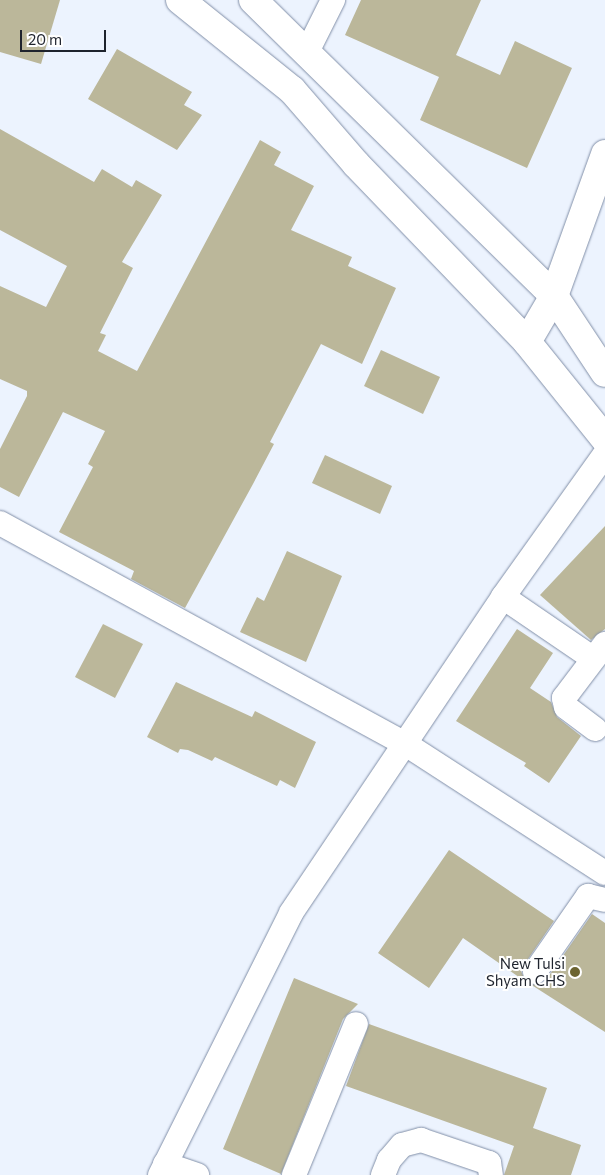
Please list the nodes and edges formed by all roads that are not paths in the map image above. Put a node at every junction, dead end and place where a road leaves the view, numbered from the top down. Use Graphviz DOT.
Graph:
graph roads {
  1 [pos="180,0"];
  2 [pos="254,0"];
  3 [pos="333,0"];
  4 [pos="308,50"];
  5 [pos="605,154"];
  6 [pos="554,296"];
  7 [pos="527,342"];
  8 [pos="605,373"];
  9 [pos="605,439"];
  10 [pos="605,454"];
  11 [pos="0,523"];
  12 [pos="503,597"];
  13 [pos="598,650"];
  14 [pos="596,729"];
  15 [pos="404,743"];
  16 [pos="605,873"];
  17 [pos="605,900"];
  18 [pos="535,972"];
  19 [pos="356,1024"];
  20 [pos="162,1169"];
  21 [pos="197,1175"];
  22 [pos="294,1175"];
  23 [pos="383,1175"];
  24 [pos="491,1175"];
  1 -- 7 [label="street"];
  2 -- 4 [label="street"];
  3 -- 4 [label="street"];
  4 -- 6 [label="street"];
  5 -- 6 [label="street"];
  6 -- 7 [label="street"];
  6 -- 8 [label="street"];
  7 -- 9 [label="street"];
  10 -- 12 [label="street"];
  11 -- 15 [label="street"];
  12 -- 13 [label="street"];
  12 -- 15 [label="street"];
  13 -- 14 [label="street"];
  15 -- 16 [label="street"];
  15 -- 20 [label="street"];
  17 -- 18 [label="street"];
  19 -- 22 [label="street"];
  20 -- 21 [label="street"];
  23 -- 24 [label="street"];
}
